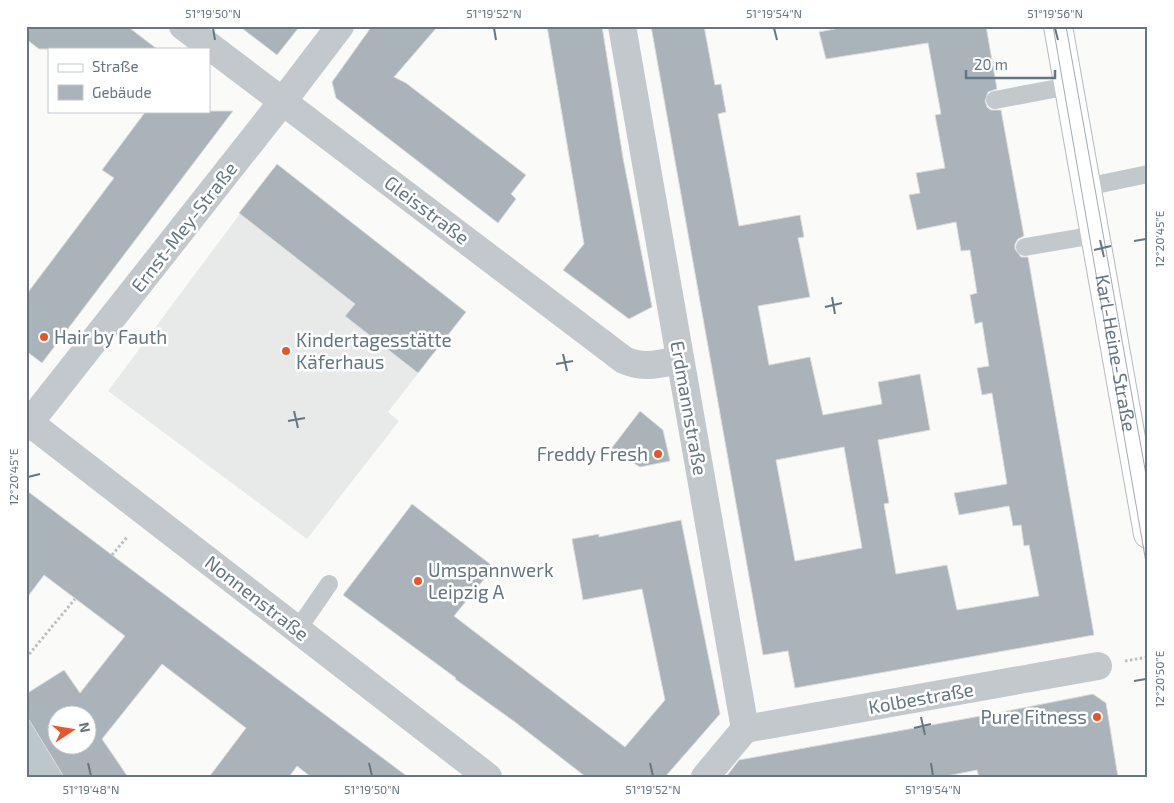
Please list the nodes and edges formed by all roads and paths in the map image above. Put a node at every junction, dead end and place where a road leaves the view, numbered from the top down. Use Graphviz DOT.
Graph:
graph roads {
  1 [pos="183,26"];
  2 [pos="340,26"];
  3 [pos="622,26"];
  4 [pos="1058,26"];
  5 [pos="1069,86"];
  6 [pos="995,100"];
  7 [pos="283,101"];
  8 [pos="1148,174"];
  9 [pos="1086,186"];
  10 [pos="1095,235"];
  11 [pos="1025,247"];
  12 [pos="680,360"];
  13 [pos="27,423"];
  14 [pos="1148,534"];
  15 [pos="329,584"];
  16 [pos="75,599"];
  17 [pos="298,629"];
  18 [pos="26,658"];
  19 [pos="1098,666"];
  20 [pos="745,729"];
  21 [pos="488,777"];
  22 [pos="705,777"];
  1 -- 7 [label="street, Gleisstraße"];
  2 -- 7 [label="street, Ernst-Mey-Straße"];
  3 -- 12 [label="street, Erdmannstraße"];
  4 -- 5 [label="main road, Karl-Heine-Straße"];
  5 -- 6 [label="lane"];
  5 -- 9 [label="main road, Karl-Heine-Straße"];
  7 -- 12 [label="street, Gleisstraße"];
  7 -- 13 [label="street, Ernst-Mey-Straße"];
  8 -- 9 [label="lane"];
  9 -- 10 [label="main road, Karl-Heine-Straße"];
  10 -- 11 [label="lane"];
  10 -- 14 [label="main road, Karl-Heine-Straße"];
  12 -- 20 [label="street, Erdmannstraße"];
  13 -- 17 [label="street, Nonnenstraße"];
  15 -- 17 [label="lane"];
  16 -- 18 [label="path"];
  17 -- 21 [label="street, Nonnenstraße"];
  19 -- 20 [label="street, Kolbestraße"];
  20 -- 22 [label="street"];
}
